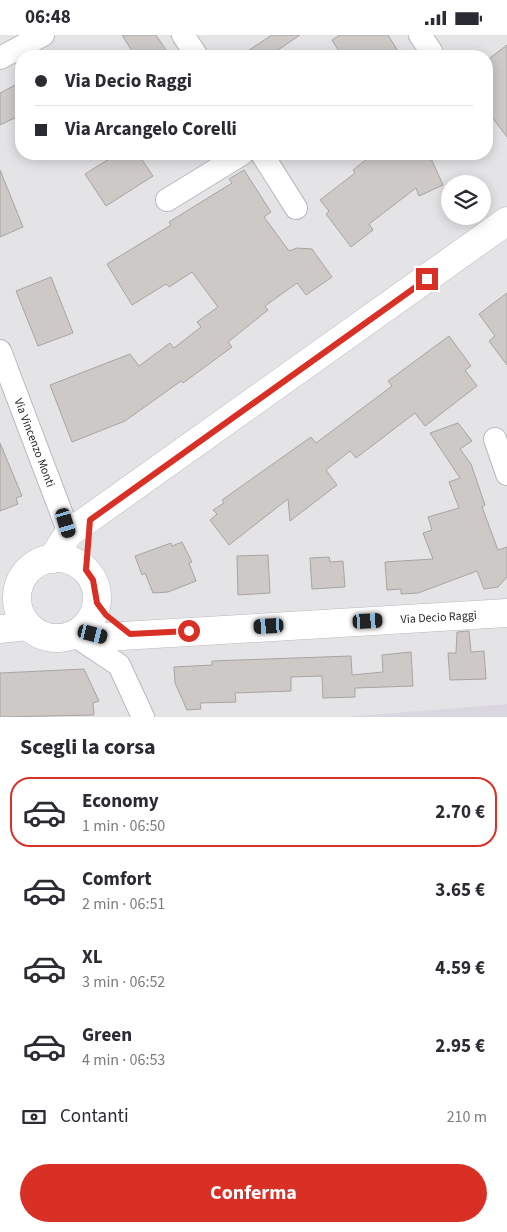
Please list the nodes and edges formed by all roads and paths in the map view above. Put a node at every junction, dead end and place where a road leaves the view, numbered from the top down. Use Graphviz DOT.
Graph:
graph roads {
  1 [pos="43,35"];
  2 [pos="183,35"];
  3 [pos="193,50"];
  4 [pos="0,58"];
  5 [pos="232,160"];
  6 [pos="266,160"];
  7 [pos="167,200"];
  8 [pos="296,208"];
  9 [pos="507,221"];
  10 [pos="0,351"];
  11 [pos="495,439"];
  12 [pos="507,475"];
  13 [pos="80,526"];
  14 [pos="52,559"];
  15 [pos="86,570"];
  16 [pos="21,581"];
  17 [pos="0,599"];
  18 [pos="97,603"];
  19 [pos="507,613"];
  20 [pos="28,626"];
  21 [pos="0,629"];
  22 [pos="78,633"];
  23 [pos="130,634"];
  24 [pos="119,665"];
  25 [pos="144,717"];
  1 -- 4 [label="street"];
  2 -- 3 [label="street"];
  5 -- 7 [label="street"];
  6 -- 8 [label="street"];
  9 -- 13 [label="main road"];
  10 -- 13 [label="street, Via Vincenzo Monti"];
  11 -- 12 [label="street"];
  13 -- 14 [label="main road"];
  13 -- 15 [label="main road"];
  14 -- 15 [label="main road"];
  14 -- 16 [label="main road"];
  15 -- 18 [label="main road"];
  16 -- 17 [label="main road"];
  16 -- 20 [label="main road"];
  18 -- 22 [label="main road"];
  18 -- 23 [label="main road"];
  19 -- 23 [label="main road, Via Decio Raggi"];
  20 -- 21 [label="main road"];
  20 -- 22 [label="main road"];
  22 -- 23 [label="main road, Via Decio Raggi"];
  22 -- 24 [label="street"];
  23 -- 24 [label="street"];
  24 -- 25 [label="street"];
}
